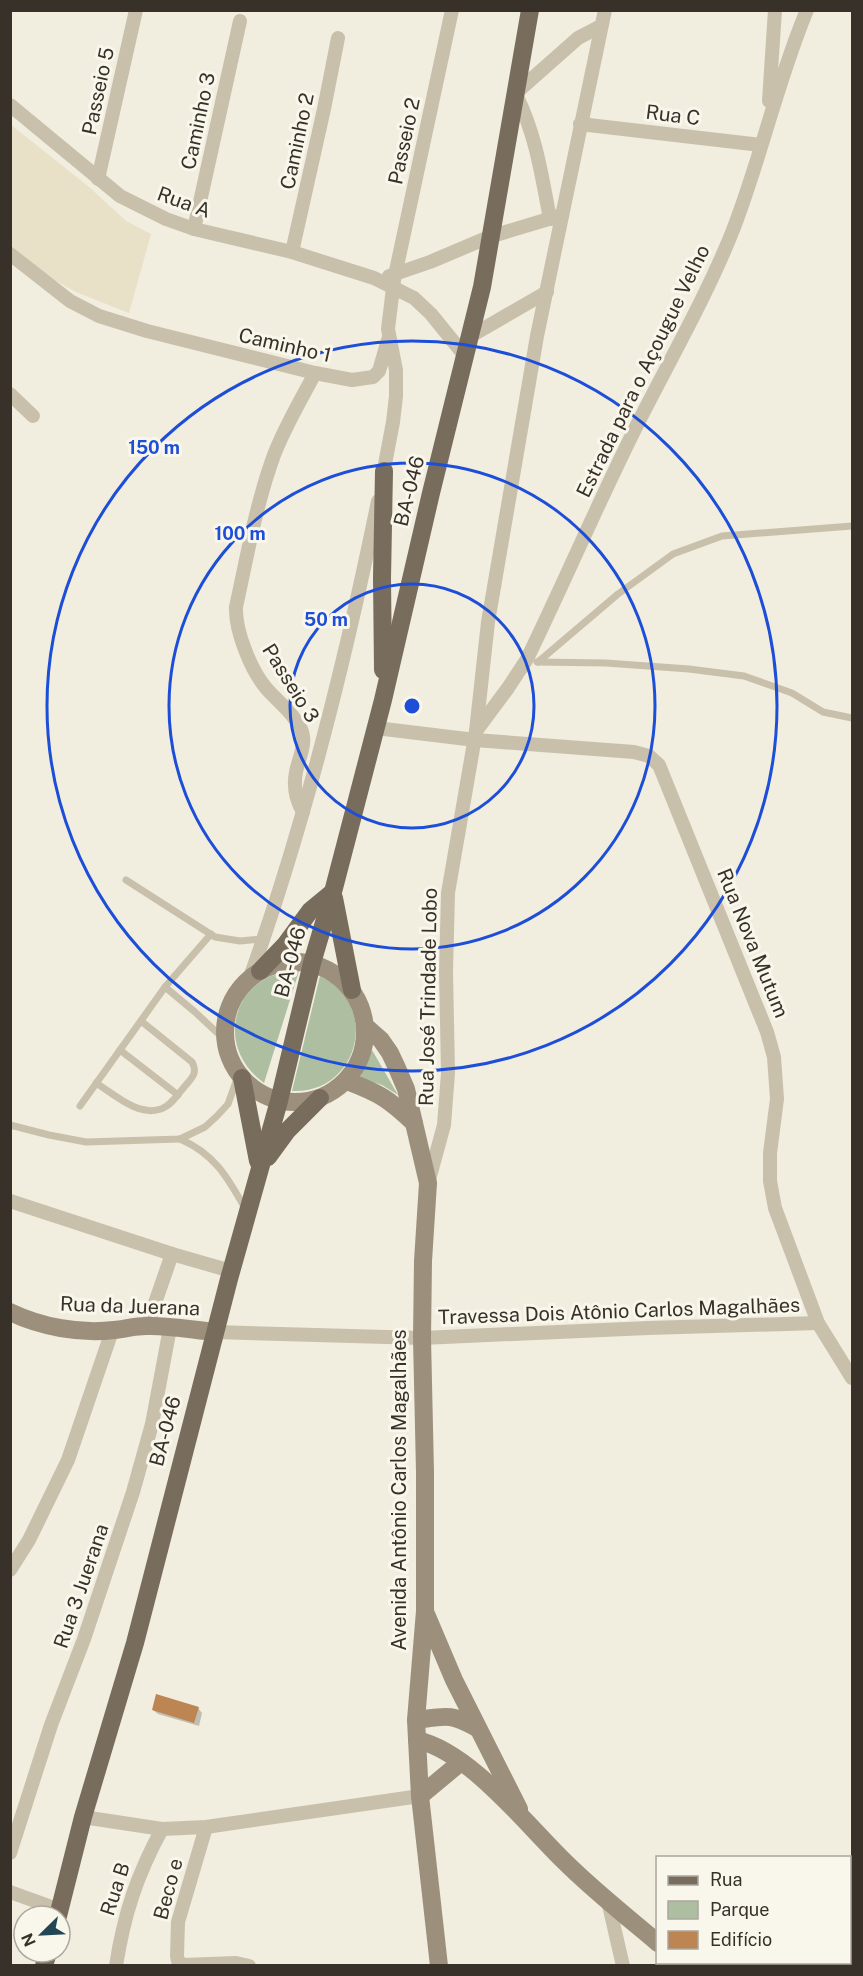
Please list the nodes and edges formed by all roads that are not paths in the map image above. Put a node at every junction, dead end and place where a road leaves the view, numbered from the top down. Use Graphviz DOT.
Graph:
graph roads {
  1 [pos="136,10"];
  2 [pos="452,10"];
  3 [pos="530,10"];
  4 [pos="605,10"];
  5 [pos="775,10"];
  6 [pos="807,10"];
  7 [pos="240,21"];
  8 [pos="601,26"];
  9 [pos="338,38"];
  10 [pos="517,94"];
  11 [pos="13,111"];
  12 [pos="768,121"];
  13 [pos="580,124"];
  14 [pos="761,145"];
  15 [pos="99,179"];
  16 [pos="556,217"];
  17 [pos="194,229"];
  18 [pos="489,237"];
  19 [pos="292,252"];
  20 [pos="10,254"];
  21 [pos="394,281"];
  22 [pos="547,292"];
  23 [pos="470,337"];
  24 [pos="388,338"];
  25 [pos="465,356"];
  26 [pos="315,373"];
  27 [pos="10,394"];
  28 [pos="33,416"];
  29 [pos="384,471"];
  30 [pos="852,526"];
  31 [pos="531,662"];
  32 [pos="383,700"];
  33 [pos="852,718"];
  34 [pos="376,728"];
  35 [pos="476,735"];
  36 [pos="303,812"];
  37 [pos="126,880"];
  38 [pos="333,892"];
  39 [pos="211,934"];
  40 [pos="263,939"];
  41 [pos="312,963"];
  42 [pos="254,975"];
  43 [pos="165,987"];
  44 [pos="352,990"];
  45 [pos="141,1021"];
  46 [pos="365,1026"];
  47 [pos="225,1041"];
  48 [pos="120,1050"];
  49 [pos="240,1075"];
  50 [pos="346,1081"];
  51 [pos="96,1083"];
  52 [pos="178,1095"];
  53 [pos="320,1098"];
  54 [pos="279,1101"];
  55 [pos="80,1106"];
  56 [pos="414,1123"];
  57 [pos="10,1125"];
  58 [pos="180,1138"];
  59 [pos="260,1168"];
  60 [pos="428,1183"];
  61 [pos="10,1201"];
  62 [pos="247,1212"];
  63 [pos="172,1254"];
  64 [pos="231,1271"];
  65 [pos="10,1312"];
  66 [pos="818,1323"];
  67 [pos="147,1326"];
  68 [pos="170,1328"];
  69 [pos="112,1331"];
  70 [pos="215,1332"];
  71 [pos="422,1338"];
  72 [pos="852,1378"];
  73 [pos="10,1570"];
  74 [pos="425,1611"];
  75 [pos="416,1720"];
  76 [pos="477,1728"];
  77 [pos="417,1740"];
  78 [pos="461,1762"];
  79 [pos="420,1796"];
  80 [pos="83,1817"];
  81 [pos="526,1821"];
  82 [pos="206,1827"];
  83 [pos="162,1829"];
  84 [pos="10,1853"];
  85 [pos="10,1892"];
  86 [pos="608,1901"];
  87 [pos="38,1904"];
  88 [pos="61,1904"];
  89 [pos="656,1942"];
  90 [pos="116,1965"];
  91 [pos="249,1965"];
  92 [pos="439,1965"];
  93 [pos="623,1965"];
  1 -- 15 [label="street, Passeio 5"];
  2 -- 21 [label="street, Passeio 2"];
  3 -- 10 [label="main road, BA-046 / BA-046"];
  4 -- 8 [label="street, Rua José Trindade Lobo"];
  5 -- 12 [label="street"];
  6 -- 12 [label="street, Estrada para o Açougue Velho"];
  7 -- 17 [label="street, Caminho 3"];
  8 -- 10 [label="street"];
  8 -- 13 [label="street, Rua José Trindade Lobo"];
  9 -- 19 [label="street, Caminho 2"];
  10 -- 16 [label="street"];
  10 -- 18 [label="main road, BA-046 / BA-046"];
  11 -- 15 [label="street, Rua A"];
  12 -- 14 [label="street, Estrada para o Açougue Velho"];
  13 -- 14 [label="street, Rua C"];
  13 -- 16 [label="street, Rua José Trindade Lobo"];
  14 -- 31 [label="street, Estrada para o Açougue Velho"];
  15 -- 17 [label="street, Rua A"];
  16 -- 18 [label="street, Rua A"];
  16 -- 22 [label="street, Rua José Trindade Lobo"];
  17 -- 19 [label="street, Rua A"];
  18 -- 21 [label="street, Rua A"];
  18 -- 23 [label="main road, BA-046 / BA-046"];
  19 -- 21 [label="street, Rua A"];
  20 -- 26 [label="street, Caminho 1"];
  21 -- 24 [label="street, Passeio 2"];
  21 -- 25 [label="street"];
  22 -- 23 [label="street"];
  22 -- 35 [label="street, Rua José Trindade Lobo"];
  23 -- 25 [label="main road, BA-046 / BA-046"];
  24 -- 26 [label="street, Caminho 1"];
  24 -- 29 [label="street"];
  25 -- 32 [label="main road, BA-046 / BA-046"];
  26 -- 36 [label="street, Passeio 3"];
  27 -- 28 [label="street"];
  29 -- 32 [label="main road"];
  29 -- 36 [label="street"];
  30 -- 31 [label="lane"];
  31 -- 33 [label="lane"];
  31 -- 35 [label="street, Estrada para o Açougue Velho"];
  32 -- 34 [label="main road, BA-046 / BA-046"];
  34 -- 35 [label="street, Rua Nova Mutum"];
  34 -- 38 [label="main road, BA-046 / BA-046"];
  35 -- 60 [label="street, Rua José Trindade Lobo"];
  35 -- 66 [label="street, Rua Nova Mutum"];
  36 -- 40 [label="street"];
  37 -- 39 [label="lane"];
  38 -- 41 [label="main road, BA-046 / BA-046"];
  38 -- 42 [label="main road"];
  38 -- 44 [label="main road"];
  39 -- 40 [label="lane"];
  39 -- 43 [label="lane"];
  40 -- 42 [label="street"];
  41 -- 42 [label="main road"];
  41 -- 44 [label="main road"];
  41 -- 54 [label="main road, BA-046 / BA-046"];
  42 -- 47 [label="main road"];
  43 -- 45 [label="lane"];
  43 -- 47 [label="lane"];
  44 -- 46 [label="main road"];
  45 -- 48 [label="lane"];
  45 -- 52 [label="lane"];
  46 -- 50 [label="main road"];
  46 -- 56 [label="main road, Avenida Antônio Carlos Magalhães"];
  47 -- 49 [label="main road"];
  48 -- 51 [label="lane"];
  48 -- 52 [label="lane"];
  49 -- 54 [label="main road"];
  49 -- 58 [label="lane"];
  49 -- 59 [label="main road"];
  50 -- 53 [label="main road"];
  50 -- 56 [label="main road"];
  51 -- 52 [label="lane"];
  51 -- 55 [label="lane"];
  53 -- 54 [label="main road"];
  53 -- 59 [label="main road"];
  54 -- 59 [label="main road, BA-046 / BA-046"];
  56 -- 60 [label="main road, Avenida Antônio Carlos Magalhães"];
  57 -- 58 [label="lane"];
  58 -- 62 [label="lane"];
  59 -- 62 [label="main road, BA-046 / BA-046"];
  60 -- 71 [label="main road, Avenida Antônio Carlos Magalhães"];
  61 -- 63 [label="street"];
  62 -- 64 [label="main road, BA-046 / BA-046"];
  63 -- 64 [label="street"];
  63 -- 67 [label="street"];
  64 -- 70 [label="main road, BA-046 / BA-046"];
  65 -- 69 [label="main road, Rua da Juerana"];
  66 -- 71 [label="street, Travessa Dois Atônio Carlos Magalhães"];
  66 -- 72 [label="street, Rua Nova Mutum"];
  67 -- 68 [label="main road, Rua da Juerana"];
  67 -- 69 [label="main road, Rua da Juerana"];
  68 -- 70 [label="main road, Rua da Juerana"];
  68 -- 84 [label="street, Rua 3 Juerana"];
  69 -- 73 [label="street"];
  70 -- 71 [label="street, Travessa Dois Atônio Carlos Magalhães"];
  70 -- 80 [label="main road, BA-046 / BA-046"];
  71 -- 74 [label="main road, Avenida Antônio Carlos Magalhães"];
  74 -- 75 [label="main road, Avenida Antônio Carlos Magalhães"];
  74 -- 76 [label="main road"];
  75 -- 76 [label="main road"];
  75 -- 77 [label="main road, Avenida Antônio Carlos Magalhães"];
  76 -- 81 [label="main road"];
  77 -- 78 [label="main road"];
  77 -- 79 [label="main road, Avenida Antônio Carlos Magalhães"];
  78 -- 79 [label="main road"];
  78 -- 81 [label="main road"];
  79 -- 82 [label="street"];
  79 -- 92 [label="main road, Avenida Antônio Carlos Magalhães"];
  80 -- 83 [label="street"];
  80 -- 88 [label="main road, BA-046 / BA-046"];
  81 -- 86 [label="main road"];
  82 -- 83 [label="street"];
  82 -- 91 [label="street, Beco e"];
  83 -- 90 [label="street, Rua B"];
  85 -- 87 [label="street"];
  86 -- 89 [label="main road"];
  86 -- 93 [label="street"];
}
